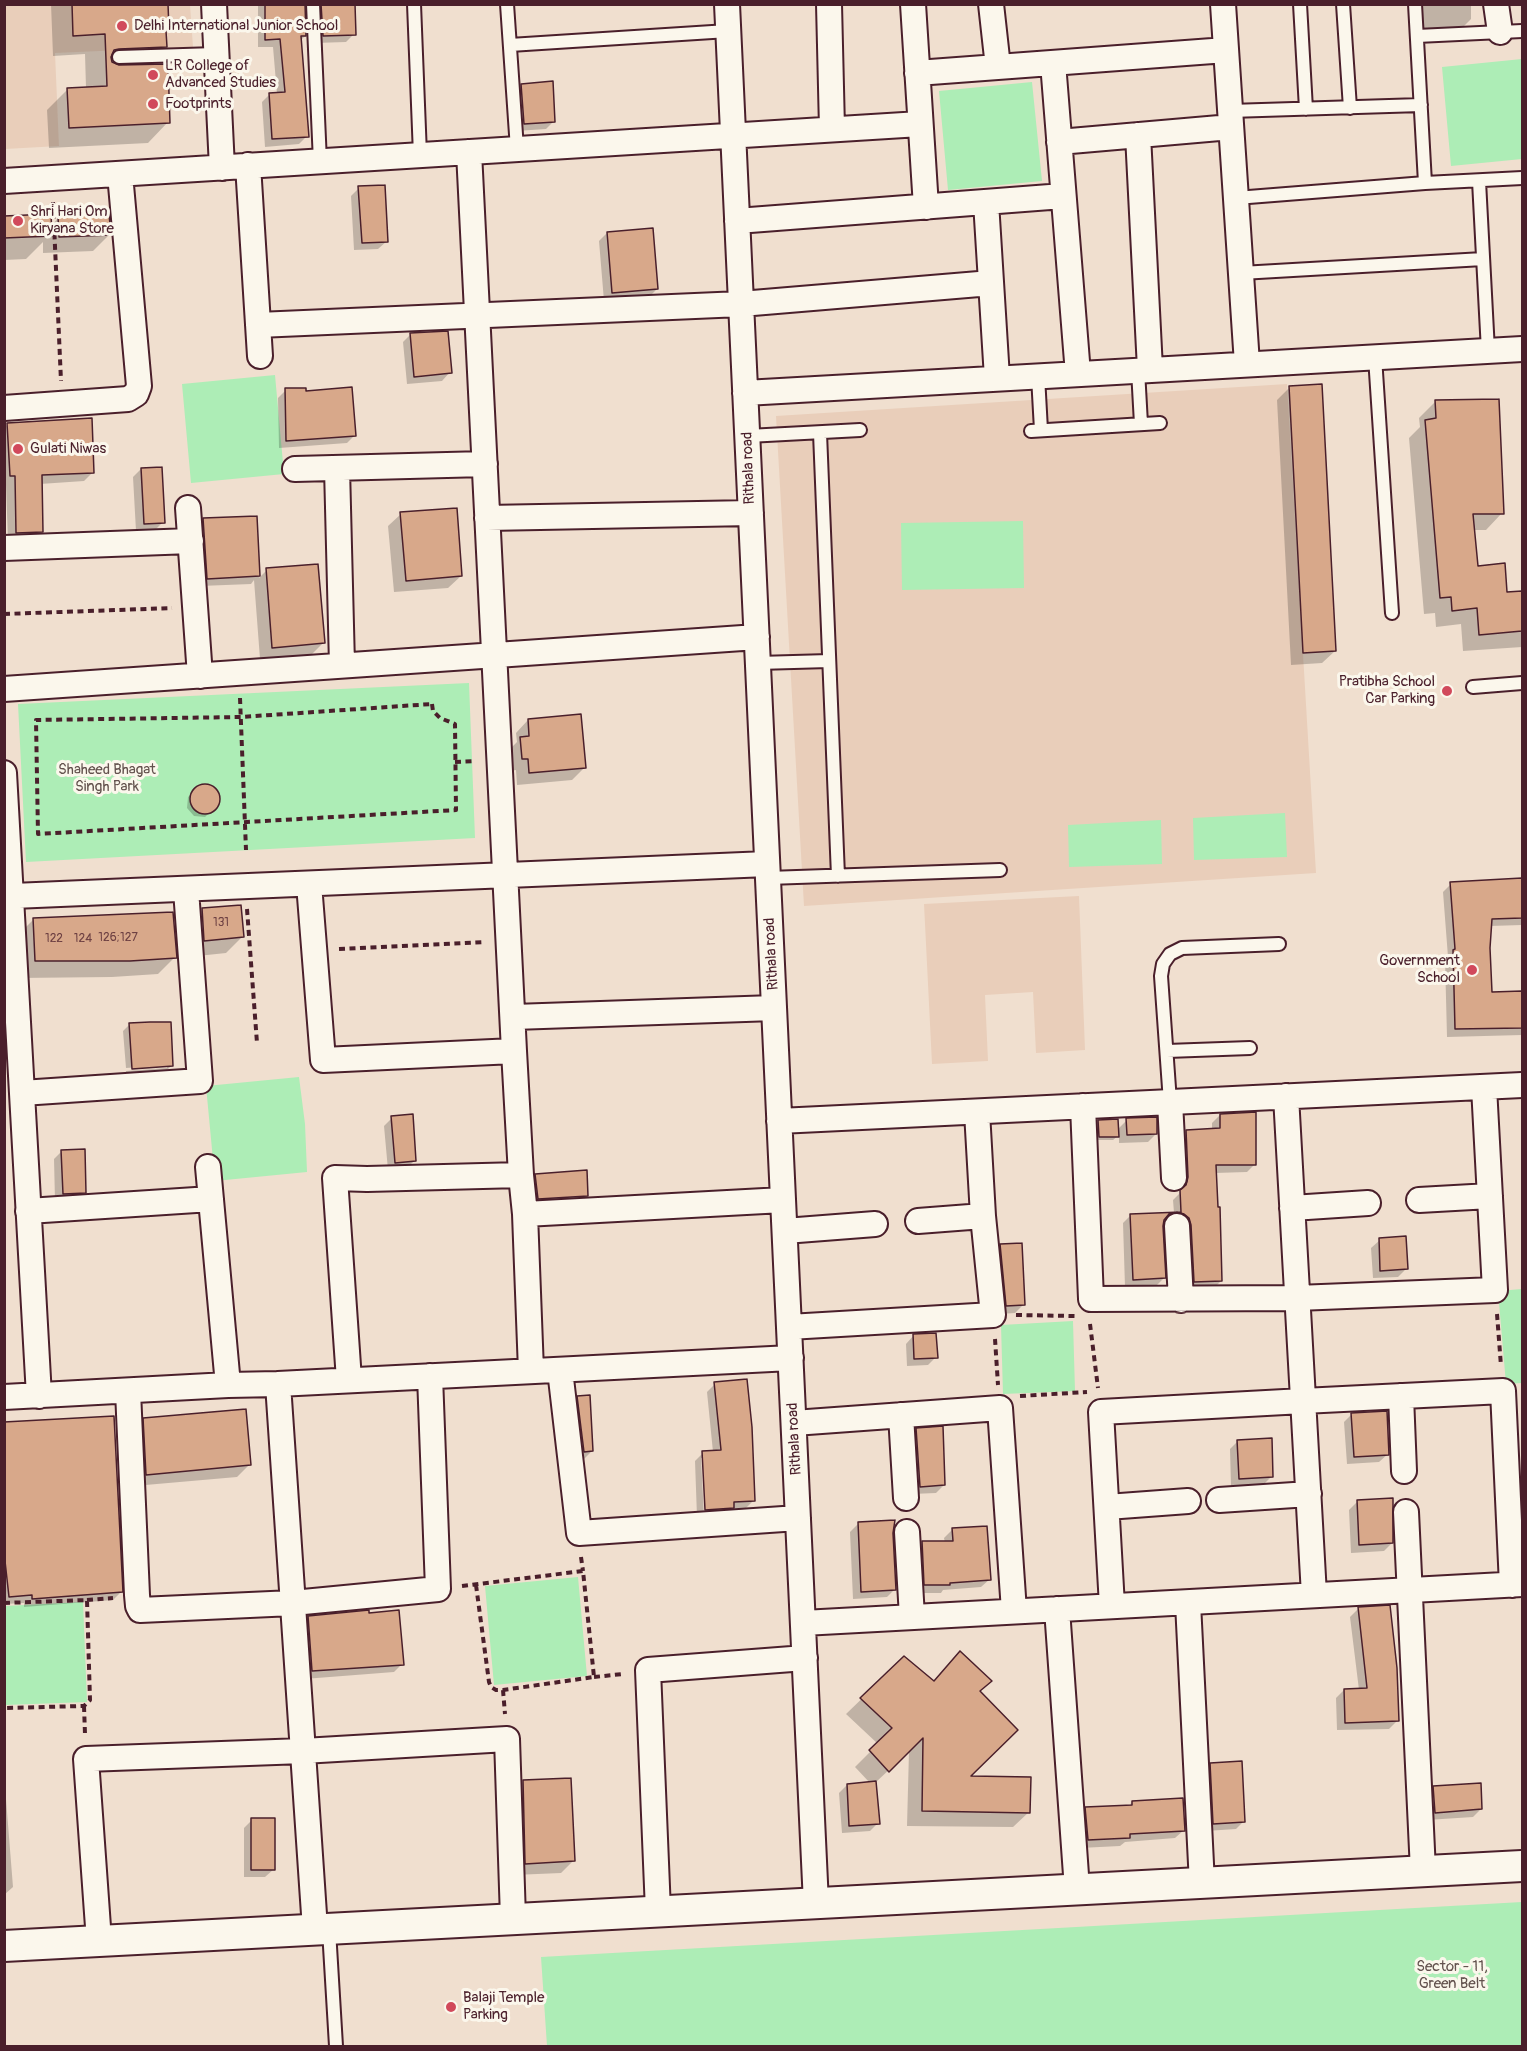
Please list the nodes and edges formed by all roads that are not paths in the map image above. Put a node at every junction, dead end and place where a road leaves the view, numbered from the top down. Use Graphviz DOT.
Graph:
graph roads {
  1 [pos="214,4"];
  2 [pos="314,4"];
  3 [pos="414,4"];
  4 [pos="507,4"];
  5 [pos="727,4"];
  6 [pos="830,4"];
  7 [pos="913,4"];
  8 [pos="991,4"];
  9 [pos="1222,4"];
  10 [pos="1300,4"];
  11 [pos="1343,4"];
  12 [pos="1415,4"];
  13 [pos="1496,4"];
  14 [pos="728,31"];
  15 [pos="1511,32"];
  16 [pos="1417,36"];
  17 [pos="510,45"];
  18 [pos="1226,50"];
  19 [pos="216,54"];
  20 [pos="118,57"];
  21 [pos="1053,63"];
  22 [pos="998,67"];
  23 [pos="917,73"];
  24 [pos="1421,105"];
  25 [pos="1350,108"];
  26 [pos="1306,109"];
  27 [pos="1230,119"];
  28 [pos="920,124"];
  29 [pos="832,129"];
  30 [pos="733,135"];
  31 [pos="1138,135"];
  32 [pos="1059,142"];
  33 [pos="517,149"];
  34 [pos="469,152"];
  35 [pos="420,155"];
  36 [pos="320,162"];
  37 [pos="248,165"];
  38 [pos="222,168"];
  39 [pos="120,174"];
  40 [pos="1522,178"];
  41 [pos="4,180"];
  42 [pos="1479,181"];
  43 [pos="1425,183"];
  44 [pos="1063,196"];
  45 [pos="1236,198"];
  46 [pos="986,202"];
  47 [pos="926,207"];
  48 [pos="737,221"];
  49 [pos="1483,259"];
  50 [pos="1241,273"];
  51 [pos="991,283"];
  52 [pos="741,304"];
  53 [pos="477,316"];
  54 [pos="258,325"];
  55 [pos="1522,349"];
  56 [pos="1488,351"];
  57 [pos="260,356"];
  58 [pos="1375,357"];
  59 [pos="1246,364"];
  60 [pos="1144,369"];
  61 [pos="1078,374"];
  62 [pos="1038,376"];
  63 [pos="997,378"];
  64 [pos="745,393"];
  65 [pos="4,408"];
  66 [pos="1160,423"];
  67 [pos="1141,424"];
  68 [pos="860,430"];
  69 [pos="820,433"];
  70 [pos="748,436"];
  71 [pos="485,464"];
  72 [pos="337,468"];
  73 [pos="295,469"];
  74 [pos="189,508"];
  75 [pos="750,513"];
  76 [pos="488,518"];
  77 [pos="191,541"];
  78 [pos="4,548"];
  79 [pos="1392,613"];
  80 [pos="756,637"];
  81 [pos="495,655"];
  82 [pos="829,661"];
  83 [pos="758,663"];
  84 [pos="342,666"];
  85 [pos="200,676"];
  86 [pos="1522,683"];
  87 [pos="1473,687"];
  88 [pos="4,689"];
  89 [pos="4,773"];
  90 [pos="1000,870"];
  91 [pos="767,871"];
  92 [pos="506,875"];
  93 [pos="838,876"];
  94 [pos="309,884"];
  95 [pos="186,890"];
  96 [pos="13,896"];
  97 [pos="1278,944"];
  98 [pos="774,1008"];
  99 [pos="514,1017"];
  100 [pos="1250,1048"];
  101 [pos="514,1051"];
  102 [pos="1167,1051"];
  103 [pos="12,1055"];
  104 [pos="1522,1085"];
  105 [pos="1484,1087"];
  106 [pos="22,1093"];
  107 [pos="1286,1096"];
  108 [pos="1170,1102"];
  109 [pos="1083,1106"];
  110 [pos="977,1112"];
  111 [pos="779,1121"];
  112 [pos="208,1167"];
  113 [pos="521,1175"];
  114 [pos="1174,1178"];
  115 [pos="16,1186"];
  116 [pos="1490,1196"];
  117 [pos="212,1199"];
  118 [pos="783,1200"];
  119 [pos="1419,1200"];
  120 [pos="1368,1203"];
  121 [pos="1292,1208"];
  122 [pos="28,1211"];
  123 [pos="525,1214"];
  124 [pos="983,1216"];
  125 [pos="918,1221"];
  126 [pos="875,1224"];
  127 [pos="1177,1226"];
  128 [pos="785,1231"];
  129 [pos="1297,1298"];
  130 [pos="1181,1300"];
  131 [pos="789,1327"];
  132 [pos="791,1358"];
  133 [pos="560,1370"];
  134 [pos="531,1371"];
  135 [pos="430,1376"];
  136 [pos="349,1380"];
  137 [pos="278,1384"];
  138 [pos="228,1385"];
  139 [pos="128,1391"];
  140 [pos="39,1396"];
  141 [pos="1401,1396"];
  142 [pos="4,1398"];
  143 [pos="1303,1401"];
  144 [pos="901,1415"];
  145 [pos="794,1423"];
  146 [pos="1404,1471"];
  147 [pos="1309,1494"];
  148 [pos="906,1498"];
  149 [pos="1219,1500"];
  150 [pos="1188,1502"];
  151 [pos="1107,1507"];
  152 [pos="1406,1512"];
  153 [pos="798,1518"];
  154 [pos="907,1532"];
  155 [pos="1517,1584"];
  156 [pos="1410,1590"];
  157 [pos="1314,1595"];
  158 [pos="293,1603"];
  159 [pos="1188,1603"];
  160 [pos="1112,1606"];
  161 [pos="1057,1609"];
  162 [pos="1014,1611"];
  163 [pos="912,1617"];
  164 [pos="803,1623"];
  165 [pos="805,1658"];
  166 [pos="303,1750"];
  167 [pos="1522,1866"];
  168 [pos="1423,1871"];
  169 [pos="1202,1884"];
  170 [pos="1077,1889"];
  171 [pos="816,1903"];
  172 [pos="658,1911"];
  173 [pos="513,1918"];
  174 [pos="322,1929"];
  175 [pos="99,1941"];
  176 [pos="4,1946"];
  177 [pos="336,2046"];
  1 -- 19 [label="street"];
  2 -- 36 [label="lane"];
  3 -- 35 [label="lane"];
  4 -- 17 [label="lane"];
  5 -- 14 [label="street, Rithala road"];
  6 -- 29 [label="street"];
  7 -- 23 [label="street"];
  8 -- 22 [label="street"];
  9 -- 18 [label="street"];
  10 -- 26 [label="lane"];
  11 -- 25 [label="lane"];
  12 -- 16 [label="lane"];
  13 -- 15 [label="street"];
  14 -- 17 [label="lane"];
  14 -- 30 [label="street, Rithala road"];
  15 -- 16 [label="lane"];
  16 -- 24 [label="lane"];
  17 -- 33 [label="lane"];
  18 -- 21 [label="street"];
  18 -- 27 [label="street"];
  19 -- 20 [label="lane"];
  19 -- 38 [label="street"];
  21 -- 22 [label="street"];
  21 -- 32 [label="street"];
  22 -- 23 [label="street"];
  23 -- 28 [label="street"];
  24 -- 25 [label="lane"];
  24 -- 43 [label="lane"];
  25 -- 26 [label="lane"];
  26 -- 27 [label="lane"];
  27 -- 31 [label="street"];
  27 -- 45 [label="street"];
  28 -- 29 [label="street"];
  28 -- 47 [label="street"];
  29 -- 30 [label="street"];
  30 -- 33 [label="street"];
  30 -- 48 [label="street, Rithala road"];
  31 -- 32 [label="street"];
  31 -- 60 [label="street"];
  32 -- 44 [label="street"];
  33 -- 34 [label="street"];
  34 -- 35 [label="street"];
  34 -- 53 [label="street"];
  35 -- 36 [label="street"];
  36 -- 37 [label="street"];
  37 -- 38 [label="street"];
  37 -- 54 [label="street"];
  38 -- 39 [label="street"];
  39 -- 41 [label="street"];
  39 -- 65 [label="street"];
  40 -- 42 [label="lane"];
  42 -- 43 [label="lane"];
  42 -- 49 [label="lane"];
  43 -- 45 [label="lane"];
  44 -- 46 [label="street"];
  44 -- 61 [label="street"];
  45 -- 50 [label="street"];
  46 -- 47 [label="street"];
  46 -- 51 [label="street"];
  47 -- 48 [label="street"];
  48 -- 52 [label="street, Rithala road"];
  49 -- 50 [label="lane"];
  49 -- 56 [label="lane"];
  50 -- 59 [label="street"];
  51 -- 52 [label="street"];
  51 -- 63 [label="street"];
  52 -- 53 [label="street"];
  52 -- 64 [label="street, Rithala road"];
  53 -- 54 [label="street"];
  53 -- 71 [label="street"];
  54 -- 57 [label="street"];
  55 -- 56 [label="street"];
  56 -- 58 [label="street"];
  58 -- 59 [label="street"];
  58 -- 79 [label="lane"];
  59 -- 60 [label="street"];
  60 -- 61 [label="street"];
  60 -- 67 [label="lane"];
  61 -- 62 [label="street"];
  62 -- 63 [label="street"];
  62 -- 67 [label="lane"];
  63 -- 64 [label="street"];
  64 -- 70 [label="street, Rithala road"];
  66 -- 67 [label="lane"];
  68 -- 69 [label="lane"];
  69 -- 70 [label="lane"];
  69 -- 82 [label="lane"];
  70 -- 75 [label="street, Rithala road"];
  71 -- 72 [label="street"];
  71 -- 76 [label="street"];
  72 -- 73 [label="street"];
  72 -- 84 [label="street"];
  74 -- 77 [label="street"];
  75 -- 76 [label="street"];
  75 -- 80 [label="street, Rithala road"];
  76 -- 81 [label="street"];
  77 -- 78 [label="street"];
  77 -- 85 [label="street"];
  80 -- 81 [label="street"];
  80 -- 83 [label="street, Rithala road"];
  81 -- 84 [label="street"];
  81 -- 92 [label="street"];
  82 -- 83 [label="lane"];
  82 -- 93 [label="lane"];
  83 -- 91 [label="street, Rithala road"];
  84 -- 85 [label="street"];
  85 -- 88 [label="street"];
  86 -- 87 [label="lane"];
  89 -- 96 [label="street"];
  90 -- 93 [label="lane"];
  91 -- 92 [label="street"];
  91 -- 93 [label="lane"];
  91 -- 98 [label="street, Rithala road"];
  92 -- 94 [label="street"];
  92 -- 99 [label="street"];
  94 -- 95 [label="street"];
  94 -- 101 [label="street"];
  95 -- 96 [label="street"];
  95 -- 106 [label="street"];
  96 -- 103 [label="street"];
  97 -- 102 [label="lane"];
  98 -- 99 [label="street"];
  98 -- 111 [label="street, Rithala road"];
  99 -- 101 [label="street"];
  100 -- 102 [label="lane"];
  101 -- 113 [label="street"];
  102 -- 108 [label="lane"];
  103 -- 106 [label="street"];
  104 -- 105 [label="street"];
  105 -- 107 [label="street"];
  105 -- 116 [label="street"];
  106 -- 115 [label="street"];
  107 -- 108 [label="street"];
  107 -- 121 [label="street"];
  108 -- 109 [label="street"];
  108 -- 114 [label="street"];
  109 -- 110 [label="street"];
  109 -- 130 [label="street"];
  110 -- 111 [label="street"];
  110 -- 124 [label="street"];
  111 -- 118 [label="street, Rithala road"];
  112 -- 117 [label="street"];
  113 -- 123 [label="street"];
  113 -- 136 [label="street"];
  115 -- 122 [label="street"];
  116 -- 119 [label="street"];
  116 -- 129 [label="street"];
  117 -- 122 [label="street"];
  117 -- 138 [label="street"];
  118 -- 123 [label="street"];
  118 -- 128 [label="street, Rithala road"];
  120 -- 121 [label="street"];
  121 -- 129 [label="street"];
  122 -- 140 [label="street"];
  123 -- 134 [label="street"];
  124 -- 125 [label="street"];
  124 -- 131 [label="street"];
  126 -- 128 [label="street"];
  127 -- 130 [label="street"];
  128 -- 131 [label="street, Rithala road"];
  129 -- 130 [label="street"];
  129 -- 143 [label="street"];
  131 -- 132 [label="street, Rithala road"];
  132 -- 133 [label="street"];
  132 -- 145 [label="street, Rithala road"];
  133 -- 134 [label="street"];
  133 -- 153 [label="street"];
  134 -- 135 [label="street"];
  135 -- 136 [label="street"];
  135 -- 158 [label="street"];
  136 -- 137 [label="street"];
  137 -- 138 [label="street"];
  137 -- 158 [label="street"];
  138 -- 139 [label="street"];
  139 -- 140 [label="street"];
  139 -- 158 [label="street"];
  140 -- 142 [label="street"];
  141 -- 143 [label="street"];
  141 -- 146 [label="street"];
  141 -- 155 [label="street"];
  143 -- 147 [label="street"];
  143 -- 151 [label="street"];
  144 -- 145 [label="street"];
  144 -- 148 [label="street"];
  144 -- 162 [label="street"];
  145 -- 153 [label="street, Rithala road"];
  147 -- 149 [label="street"];
  147 -- 157 [label="street"];
  150 -- 151 [label="street"];
  151 -- 160 [label="street"];
  152 -- 156 [label="street"];
  153 -- 164 [label="street, Rithala road"];
  154 -- 163 [label="street"];
  155 -- 156 [label="street"];
  156 -- 157 [label="street"];
  156 -- 168 [label="street"];
  157 -- 159 [label="street"];
  158 -- 166 [label="street"];
  159 -- 160 [label="street"];
  159 -- 169 [label="street"];
  160 -- 161 [label="street"];
  161 -- 162 [label="street"];
  161 -- 170 [label="street"];
  162 -- 163 [label="street"];
  163 -- 164 [label="street"];
  164 -- 165 [label="street, Rithala road"];
  165 -- 171 [label="street, Rithala road"];
  165 -- 172 [label="street"];
  166 -- 173 [label="street"];
  166 -- 174 [label="street"];
  166 -- 175 [label="street"];
  167 -- 168 [label="street"];
  168 -- 169 [label="street"];
  169 -- 170 [label="street"];
  170 -- 171 [label="street"];
  171 -- 172 [label="street"];
  172 -- 173 [label="street"];
  173 -- 174 [label="street"];
  174 -- 175 [label="street"];
  174 -- 177 [label="lane"];
  175 -- 176 [label="street"];
}
